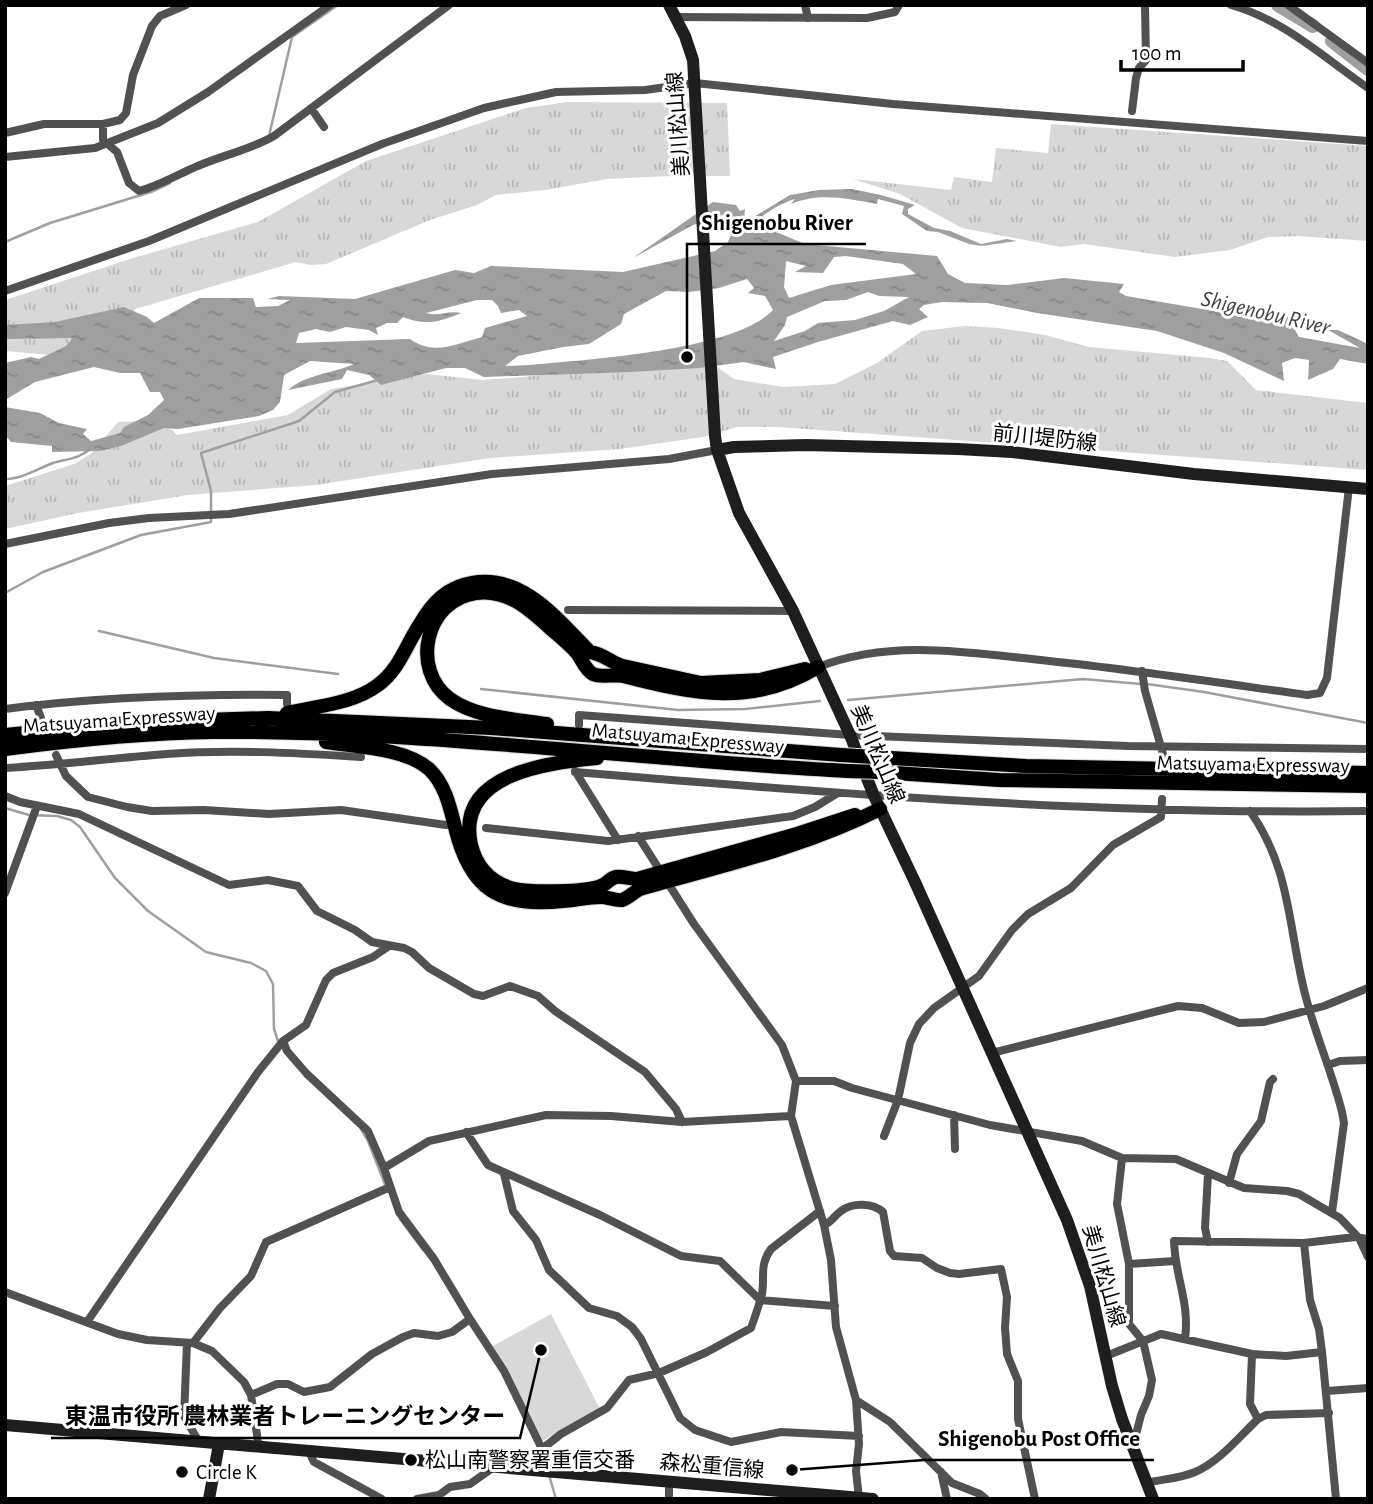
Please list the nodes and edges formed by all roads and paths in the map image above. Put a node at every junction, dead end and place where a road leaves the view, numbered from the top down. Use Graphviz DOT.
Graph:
graph roads {
  1 [pos="186,5"];
  2 [pos="330,5"];
  3 [pos="449,5"];
  4 [pos="805,5"];
  5 [pos="899,5"];
  6 [pos="1145,5"];
  7 [pos="1231,5"];
  8 [pos="1292,6"];
  9 [pos="672,11"];
  10 [pos="808,18"];
  11 [pos="1368,63"];
  12 [pos="695,88"];
  13 [pos="1368,88"];
  14 [pos="311,108"];
  15 [pos="1132,111"];
  16 [pos="103,124"];
  17 [pos="324,127"];
  18 [pos="5,133"];
  19 [pos="1368,141"];
  20 [pos="107,144"];
  21 [pos="5,158"];
  22 [pos="5,291"];
  23 [pos="717,450"];
  24 [pos="1349,487"];
  25 [pos="1368,489"];
  26 [pos="5,544"];
  27 [pos="568,610"];
  28 [pos="793,611"];
  29 [pos="818,667"];
  30 [pos="1142,676"];
  31 [pos="287,704"];
  32 [pos="36,705"];
  33 [pos="5,709"];
  34 [pos="41,718"];
  35 [pos="269,725"];
  36 [pos="579,725"];
  37 [pos="5,735"];
  38 [pos="850,735"];
  39 [pos="665,743"];
  40 [pos="5,749"];
  41 [pos="1368,749"];
  42 [pos="1162,750"];
  43 [pos="56,755"];
  44 [pos="630,755"];
  45 [pos="361,757"];
  46 [pos="61,765"];
  47 [pos="5,768"];
  48 [pos="1368,773"];
  49 [pos="1368,786"];
  50 [pos="836,794"];
  51 [pos="5,796"];
  52 [pos="1162,799"];
  53 [pos="877,802"];
  54 [pos="1162,809"];
  55 [pos="1250,811"];
  56 [pos="1368,811"];
  57 [pos="35,814"];
  58 [pos="446,825"];
  59 [pos="486,828"];
  60 [pos="638,836"];
  61 [pos="618,840"];
  62 [pos="664,877"];
  63 [pos="5,893"];
  64 [pos="389,946"];
  65 [pos="962,986"];
  66 [pos="1368,988"];
  67 [pos="1310,1010"];
  68 [pos="283,1041"];
  69 [pos="992,1052"];
  70 [pos="1368,1060"];
  71 [pos="1328,1065"];
  72 [pos="1273,1079"];
  73 [pos="796,1081"];
  74 [pos="898,1100"];
  75 [pos="791,1115"];
  76 [pos="954,1115"];
  77 [pos="682,1122"];
  78 [pos="1027,1130"];
  79 [pos="466,1132"];
  80 [pos="884,1136"];
  81 [pos="955,1149"];
  82 [pos="1122,1158"];
  83 [pos="384,1168"];
  84 [pos="504,1174"];
  85 [pos="1208,1174"];
  86 [pos="1229,1183"];
  87 [pos="390,1187"];
  88 [pos="820,1211"];
  89 [pos="1332,1212"];
  90 [pos="824,1225"];
  91 [pos="1364,1239"];
  92 [pos="1208,1242"];
  93 [pos="1304,1243"];
  94 [pos="1368,1257"];
  95 [pos="1175,1261"];
  96 [pos="1129,1264"];
  97 [pos="5,1292"];
  98 [pos="760,1300"];
  99 [pos="835,1306"];
  100 [pos="470,1319"];
  101 [pos="87,1322"];
  102 [pos="1185,1339"];
  103 [pos="1143,1341"];
  104 [pos="190,1343"];
  105 [pos="1322,1352"];
  106 [pos="1252,1354"];
  107 [pos="1106,1356"];
  108 [pos="659,1373"];
  109 [pos="1368,1388"];
  110 [pos="1326,1391"];
  111 [pos="251,1395"];
  112 [pos="856,1400"];
  113 [pos="1329,1413"];
  114 [pos="1258,1419"];
  115 [pos="5,1425"];
  116 [pos="859,1436"];
  117 [pos="199,1442"];
  118 [pos="219,1444"];
  119 [pos="259,1448"];
  120 [pos="542,1449"];
  121 [pos="1132,1449"];
  122 [pos="309,1452"];
  123 [pos="494,1467"];
  124 [pos="539,1471"];
  125 [pos="941,1472"];
  126 [pos="668,1482"];
  127 [pos="1146,1483"];
  128 [pos="753,1494"];
  129 [pos="866,1498"];
  130 [pos="209,1499"];
  131 [pos="382,1499"];
  132 [pos="417,1499"];
  133 [pos="669,1499"];
  134 [pos="947,1499"];
  135 [pos="986,1499"];
  136 [pos="1035,1499"];
  137 [pos="1153,1499"];
  138 [pos="1336,1499"];
  1 -- 16 [label="street"];
  2 -- 20 [label="street"];
  3 -- 14 [label="street"];
  4 -- 10 [label="street"];
  5 -- 10 [label="street"];
  6 -- 15 [label="street"];
  7 -- 13 [label="street"];
  8 -- 11 [label="street"];
  9 -- 10 [label="street"];
  9 -- 12 [label="main road, 美川松山線"];
  12 -- 19 [label="street"];
  12 -- 22 [label="street"];
  12 -- 23 [label="main road, 美川松山線"];
  14 -- 17 [label="street"];
  14 -- 20 [label="street"];
  16 -- 18 [label="street"];
  16 -- 20 [label="street"];
  20 -- 21 [label="street"];
  23 -- 24 [label="main road, 前川堤防線"];
  23 -- 26 [label="street"];
  23 -- 28 [label="main road, 美川松山線"];
  24 -- 25 [label="main road, 前川堤防線"];
  24 -- 30 [label="street"];
  27 -- 28 [label="street"];
  28 -- 29 [label="main road, 美川松山線"];
  29 -- 30 [label="street"];
  29 -- 35 [label="highway"];
  29 -- 38 [label="main road, 美川松山線"];
  29 -- 39 [label="highway"];
  30 -- 42 [label="street"];
  31 -- 32 [label="street"];
  32 -- 33 [label="street"];
  32 -- 34 [label="street"];
  35 -- 37 [label="highway, Matsuyama Expressway"];
  35 -- 39 [label="highway, Matsuyama Expressway"];
  35 -- 40 [label="highway, Matsuyama Expressway"];
  35 -- 44 [label="highway, Matsuyama Expressway"];
  35 -- 62 [label="highway"];
  36 -- 38 [label="street"];
  38 -- 42 [label="street"];
  38 -- 53 [label="main road, 美川松山線"];
  39 -- 48 [label="highway, Matsuyama Expressway, bridge"];
  41 -- 42 [label="street"];
  43 -- 46 [label="street"];
  44 -- 49 [label="highway, Matsuyama Expressway, bridge"];
  44 -- 62 [label="highway"];
  45 -- 46 [label="street"];
  46 -- 47 [label="street"];
  46 -- 58 [label="street"];
  50 -- 53 [label="street"];
  50 -- 60 [label="street"];
  50 -- 61 [label="street"];
  51 -- 57 [label="street"];
  52 -- 54 [label="street"];
  53 -- 54 [label="street"];
  53 -- 62 [label="highway"];
  53 -- 65 [label="main road, 美川松山線"];
  54 -- 55 [label="street"];
  54 -- 65 [label="street"];
  55 -- 56 [label="street"];
  55 -- 67 [label="street"];
  57 -- 63 [label="street"];
  57 -- 64 [label="street"];
  59 -- 61 [label="street"];
  60 -- 61 [label="street"];
  60 -- 62 [label="street"];
  62 -- 73 [label="street"];
  64 -- 68 [label="street"];
  64 -- 77 [label="street"];
  65 -- 69 [label="main road, 美川松山線"];
  65 -- 74 [label="street"];
  66 -- 67 [label="street"];
  67 -- 69 [label="street"];
  67 -- 71 [label="street"];
  68 -- 83 [label="street"];
  68 -- 101 [label="street"];
  69 -- 78 [label="main road, 美川松山線"];
  70 -- 71 [label="street"];
  71 -- 89 [label="street"];
  72 -- 86 [label="street"];
  73 -- 74 [label="street"];
  73 -- 75 [label="street"];
  74 -- 76 [label="street"];
  74 -- 80 [label="street"];
  75 -- 77 [label="street"];
  75 -- 88 [label="street"];
  76 -- 78 [label="street"];
  76 -- 81 [label="street"];
  77 -- 79 [label="street"];
  78 -- 82 [label="street"];
  78 -- 107 [label="main road, 美川松山線"];
  79 -- 83 [label="street"];
  79 -- 84 [label="street"];
  82 -- 85 [label="street"];
  82 -- 96 [label="street"];
  83 -- 87 [label="street"];
  84 -- 98 [label="street"];
  84 -- 108 [label="street"];
  85 -- 86 [label="street"];
  85 -- 92 [label="street"];
  86 -- 89 [label="street"];
  87 -- 100 [label="street"];
  87 -- 104 [label="street"];
  88 -- 90 [label="street"];
  88 -- 98 [label="street"];
  89 -- 91 [label="street"];
  90 -- 99 [label="street"];
  90 -- 136 [label="street"];
  91 -- 93 [label="street"];
  91 -- 94 [label="street"];
  92 -- 93 [label="street"];
  92 -- 95 [label="street"];
  93 -- 105 [label="street"];
  95 -- 96 [label="street"];
  95 -- 102 [label="street"];
  96 -- 103 [label="street"];
  97 -- 101 [label="street"];
  98 -- 99 [label="street"];
  98 -- 108 [label="street"];
  99 -- 112 [label="street"];
  100 -- 111 [label="street"];
  100 -- 120 [label="street"];
  101 -- 104 [label="street"];
  102 -- 103 [label="street"];
  102 -- 106 [label="street"];
  103 -- 107 [label="street"];
  103 -- 121 [label="street"];
  104 -- 111 [label="street"];
  104 -- 117 [label="street"];
  105 -- 106 [label="street"];
  105 -- 110 [label="street"];
  106 -- 114 [label="street"];
  107 -- 121 [label="main road, 美川松山線"];
  108 -- 116 [label="street"];
  108 -- 120 [label="street"];
  109 -- 110 [label="street"];
  110 -- 113 [label="street"];
  111 -- 119 [label="street"];
  112 -- 116 [label="street"];
  112 -- 125 [label="street"];
  113 -- 114 [label="street"];
  113 -- 138 [label="street"];
  114 -- 127 [label="street"];
  115 -- 117 [label="main road, 森松重信線"];
  116 -- 129 [label="street"];
  117 -- 118 [label="main road, 森松重信線"];
  118 -- 119 [label="main road, 森松重信線"];
  118 -- 130 [label="main road"];
  119 -- 122 [label="main road, 森松重信線"];
  120 -- 124 [label="street"];
  121 -- 127 [label="main road, 美川松山線"];
  122 -- 123 [label="main road, 森松重信線"];
  122 -- 131 [label="street"];
  123 -- 124 [label="main road, 森松重信線"];
  123 -- 132 [label="street"];
  124 -- 126 [label="main road, 森松重信線"];
  125 -- 134 [label="street"];
  125 -- 135 [label="street"];
  126 -- 128 [label="main road, 森松重信線"];
  126 -- 133 [label="street"];
  127 -- 137 [label="main road, 美川松山線"];
  128 -- 129 [label="main road, 森松重信線"];
}
